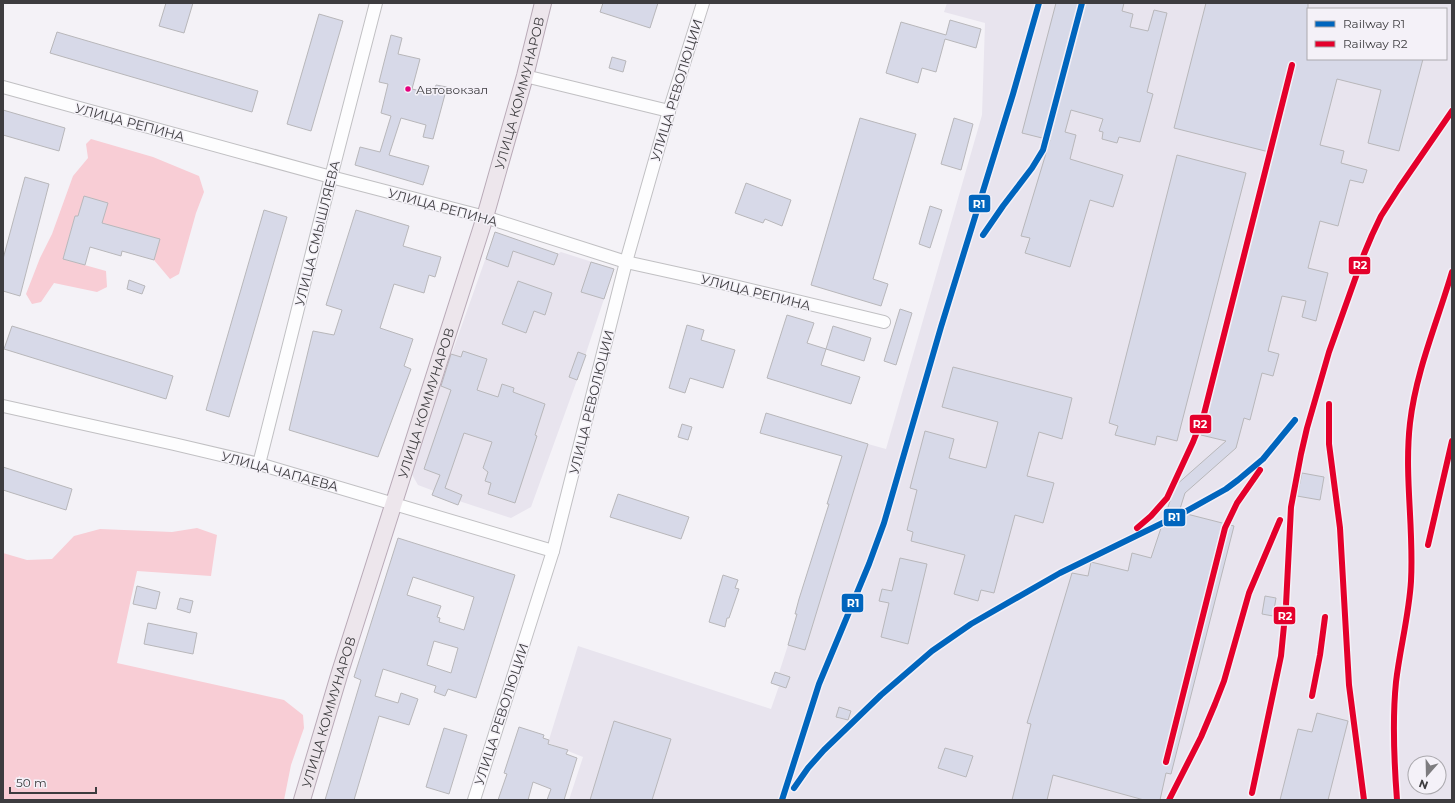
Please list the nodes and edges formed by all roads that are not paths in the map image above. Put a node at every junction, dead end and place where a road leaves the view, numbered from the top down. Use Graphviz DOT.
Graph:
graph roads {
  1 [pos="376,3"];
  2 [pos="543,3"];
  3 [pos="703,3"];
  4 [pos="525,76"];
  5 [pos="3,87"];
  6 [pos="669,111"];
  7 [pos="330,177"];
  8 [pos="485,217"];
  9 [pos="626,262"];
  10 [pos="884,322"];
  11 [pos="3,406"];
  12 [pos="259,464"];
  13 [pos="393,502"];
  14 [pos="553,551"];
  15 [pos="302,800"];
  16 [pos="474,800"];
  1 -- 7 [label="street, УЛИЦА СМЫШЛЯЕВА"];
  2 -- 4 [label="main road, УЛИЦА КОММУНАРОВ"];
  3 -- 6 [label="street, УЛИЦА РЕВОЛЮЦИИ"];
  4 -- 6 [label="street"];
  4 -- 8 [label="main road, УЛИЦА КОММУНАРОВ"];
  5 -- 7 [label="street, УЛИЦА РЕПИНА"];
  6 -- 9 [label="street, УЛИЦА РЕВОЛЮЦИИ"];
  7 -- 8 [label="street, УЛИЦА РЕПИНА"];
  7 -- 12 [label="street, УЛИЦА СМЫШЛЯЕВА"];
  8 -- 9 [label="street, УЛИЦА РЕПИНА"];
  8 -- 13 [label="main road, УЛИЦА КОММУНАРОВ"];
  9 -- 10 [label="street, УЛИЦА РЕПИНА"];
  9 -- 14 [label="street, УЛИЦА РЕВОЛЮЦИИ"];
  11 -- 12 [label="street, УЛИЦА ЧАПАЕВА"];
  12 -- 13 [label="street, УЛИЦА ЧАПАЕВА"];
  13 -- 14 [label="street, УЛИЦА ЧАПАЕВА"];
  13 -- 15 [label="main road, УЛИЦА КОММУНАРОВ"];
  14 -- 16 [label="street, УЛИЦА РЕВОЛЮЦИИ"];
}
